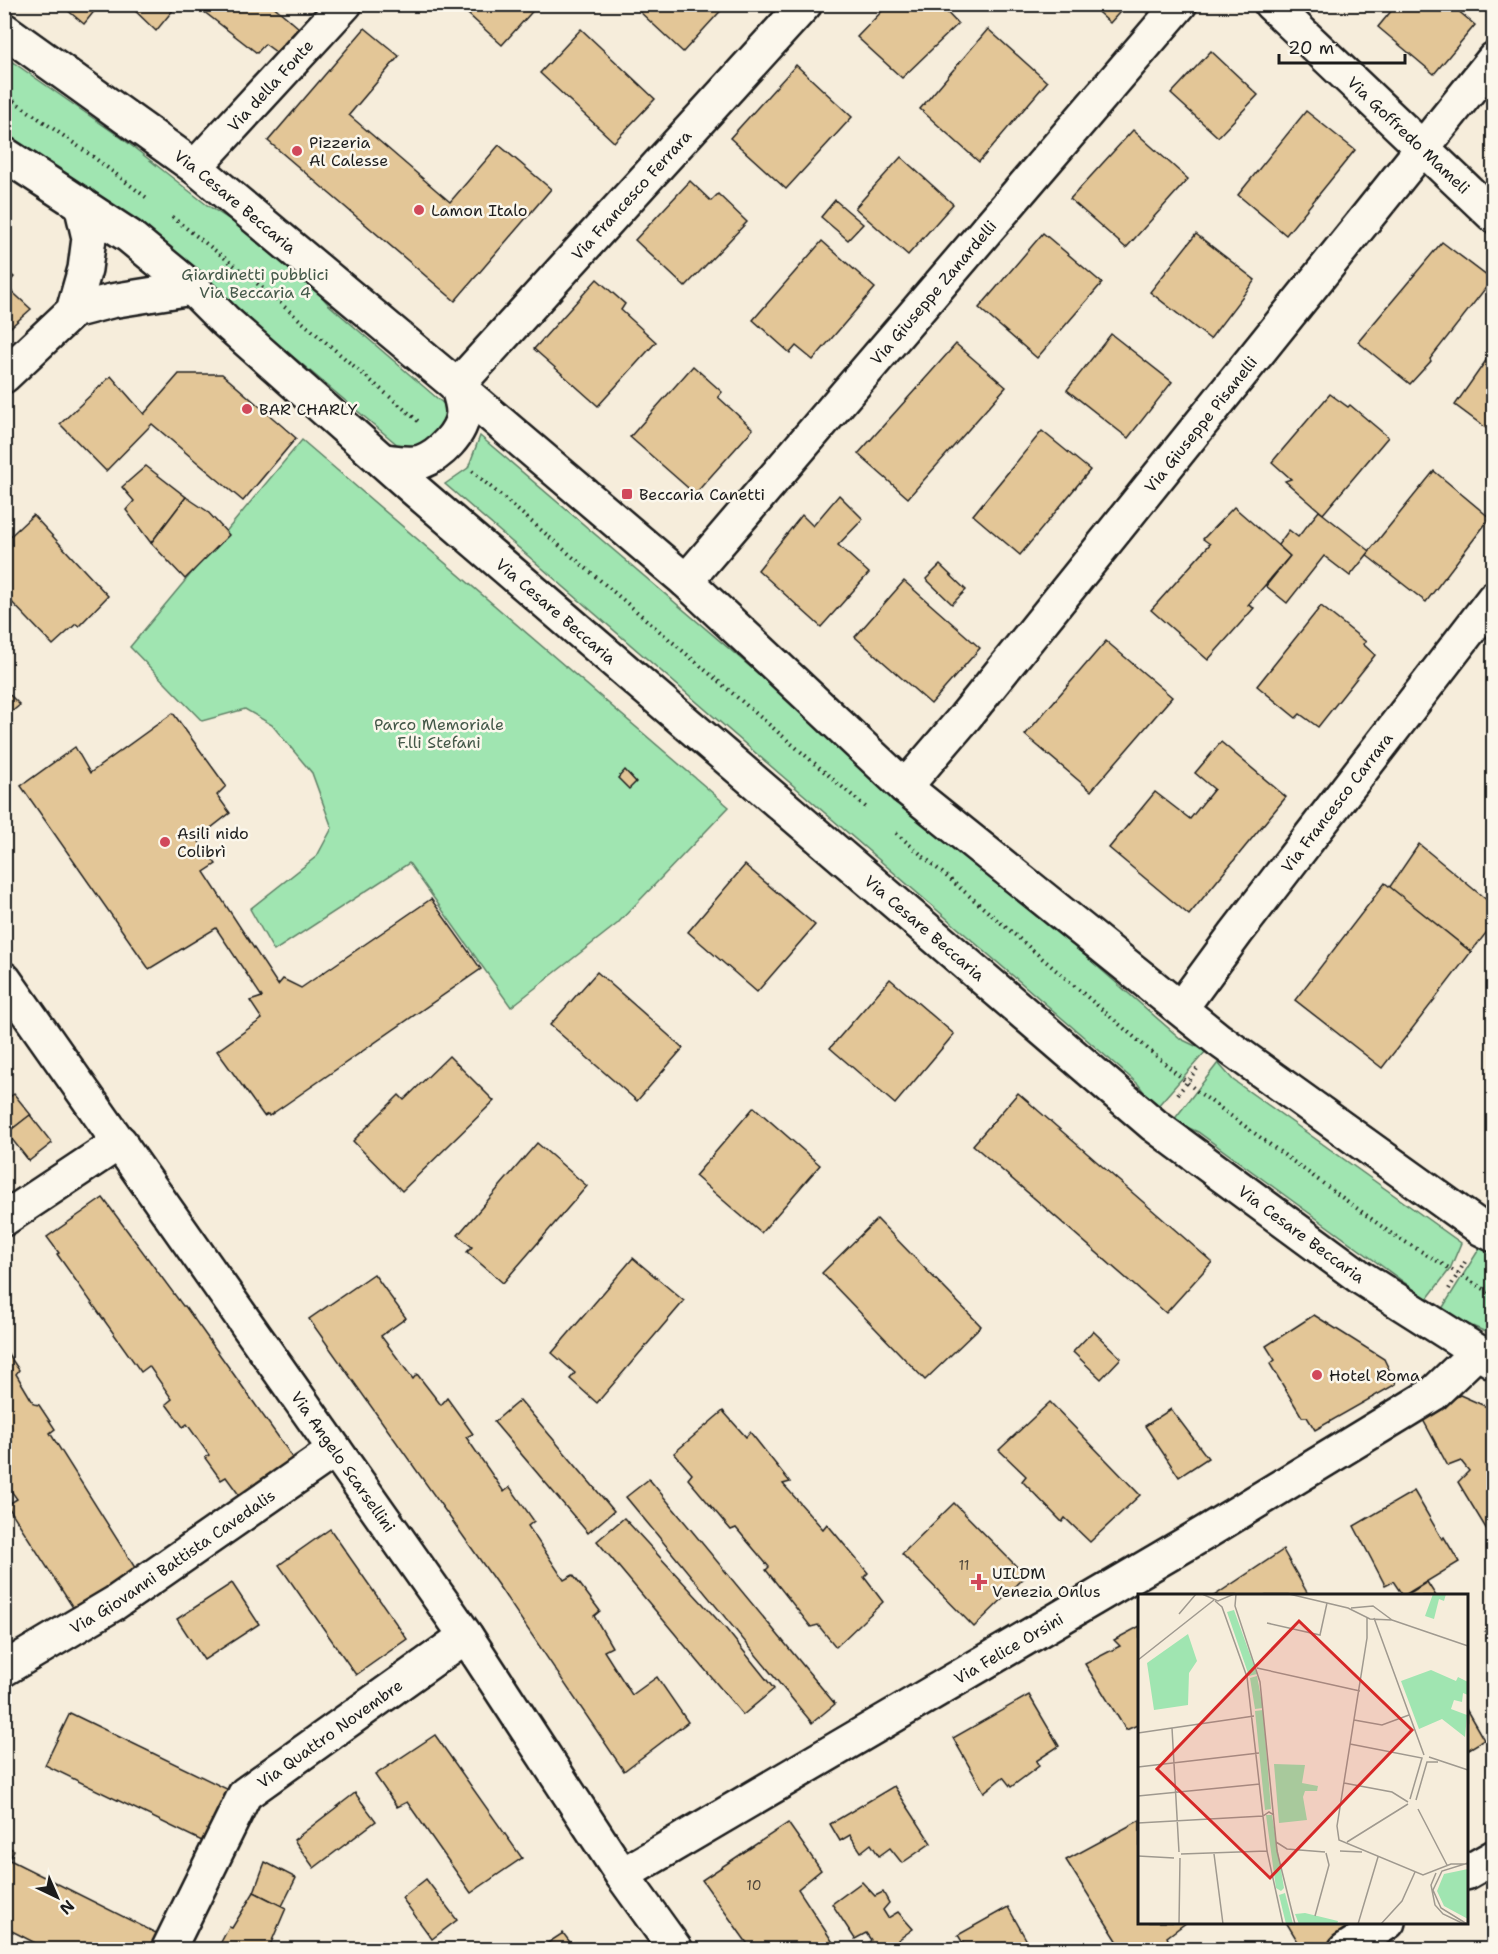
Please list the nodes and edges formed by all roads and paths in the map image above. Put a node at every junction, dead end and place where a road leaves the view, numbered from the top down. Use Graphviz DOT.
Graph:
graph roads {
  1 [pos="345,4"];
  2 [pos="805,4"];
  3 [pos="1180,4"];
  4 [pos="1271,4"];
  5 [pos="4,30"];
  6 [pos="1494,58"];
  7 [pos="4,94"];
  8 [pos="1422,148"];
  9 [pos="4,154"];
  10 [pos="195,167"];
  11 [pos="149,200"];
  12 [pos="81,204"];
  13 [pos="168,214"];
  14 [pos="1494,216"];
  15 [pos="192,288"];
  16 [pos="73,311"];
  17 [pos="4,376"];
  18 [pos="457,386"];
  19 [pos="446,446"];
  20 [pos="383,461"];
  21 [pos="687,581"];
  22 [pos="1494,598"];
  23 [pos="905,787"];
  24 [pos="875,815"];
  25 [pos="893,831"];
  26 [pos="4,979"];
  27 [pos="1181,1008"];
  28 [pos="1220,1040"];
  29 [pos="1187,1082"];
  30 [pos="1154,1125"];
  31 [pos="120,1142"];
  32 [pos="4,1220"];
  33 [pos="1488,1232"];
  34 [pos="1458,1274"];
  35 [pos="1494,1295"];
  36 [pos="1430,1320"];
  37 [pos="1485,1357"];
  38 [pos="335,1450"];
  39 [pos="466,1636"];
  40 [pos="4,1669"];
  41 [pos="1494,1857"];
  42 [pos="1468,1873"];
  43 [pos="622,1875"];
  44 [pos="1386,1924"];
  45 [pos="168,1950"];
  46 [pos="676,1950"];
  47 [pos="1345,1950"];
  1 -- 10 [label="street, Via della Fonte"];
  2 -- 18 [label="street, Via Francesco Ferrara"];
  3 -- 21 [label="street, Via Giuseppe Zanardelli"];
  4 -- 8 [label="street, Via Goffredo Mameli"];
  5 -- 10 [label="street, Via Cesare Beccaria"];
  6 -- 8 [label="street, Via Giuseppe Pisanelli"];
  7 -- 11 [label="path"];
  8 -- 14 [label="street, Via Goffredo Mameli"];
  8 -- 23 [label="street, Via Giuseppe Pisanelli"];
  9 -- 12 [label="street, Via Cesare Beccaria"];
  10 -- 18 [label="street, Via Cesare Beccaria"];
  12 -- 15 [label="street, Via Cesare Beccaria"];
  12 -- 16 [label="street"];
  13 -- 19 [label="path"];
  15 -- 16 [label="street"];
  15 -- 20 [label="street, Via Cesare Beccaria"];
  16 -- 17 [label="street"];
  18 -- 19 [label="street"];
  18 -- 21 [label="street, Via Cesare Beccaria"];
  19 -- 20 [label="street"];
  19 -- 24 [label="path"];
  20 -- 30 [label="street, Via Cesare Beccaria"];
  21 -- 23 [label="street, Via Cesare Beccaria"];
  22 -- 27 [label="street, Via Francesco Carrara"];
  23 -- 27 [label="street, Via Cesare Beccaria"];
  25 -- 29 [label="path"];
  26 -- 31 [label="street, Via Angelo Scarsellini"];
  27 -- 28 [label="street, Via Cesare Beccaria"];
  28 -- 29 [label="path"];
  28 -- 33 [label="street, Via Cesare Beccaria"];
  29 -- 30 [label="path"];
  29 -- 34 [label="path"];
  30 -- 36 [label="street, Via Cesare Beccaria"];
  31 -- 32 [label="street"];
  31 -- 38 [label="street, Via Angelo Scarsellini"];
  33 -- 34 [label="path"];
  34 -- 35 [label="path"];
  34 -- 36 [label="path"];
  36 -- 37 [label="street, Via Cesare Beccaria"];
  37 -- 43 [label="street, Via Felice Orsini"];
  38 -- 39 [label="street, Via Angelo Scarsellini"];
  38 -- 40 [label="street, Via Giovanni Battista Cavedalis"];
  39 -- 43 [label="street, Via Angelo Scarsellini"];
  39 -- 45 [label="street, Via Quattro Novembre"];
  41 -- 42 [label="street"];
  43 -- 46 [label="street, Via Angelo Scarsellini"];
  44 -- 47 [label="street"];
}
